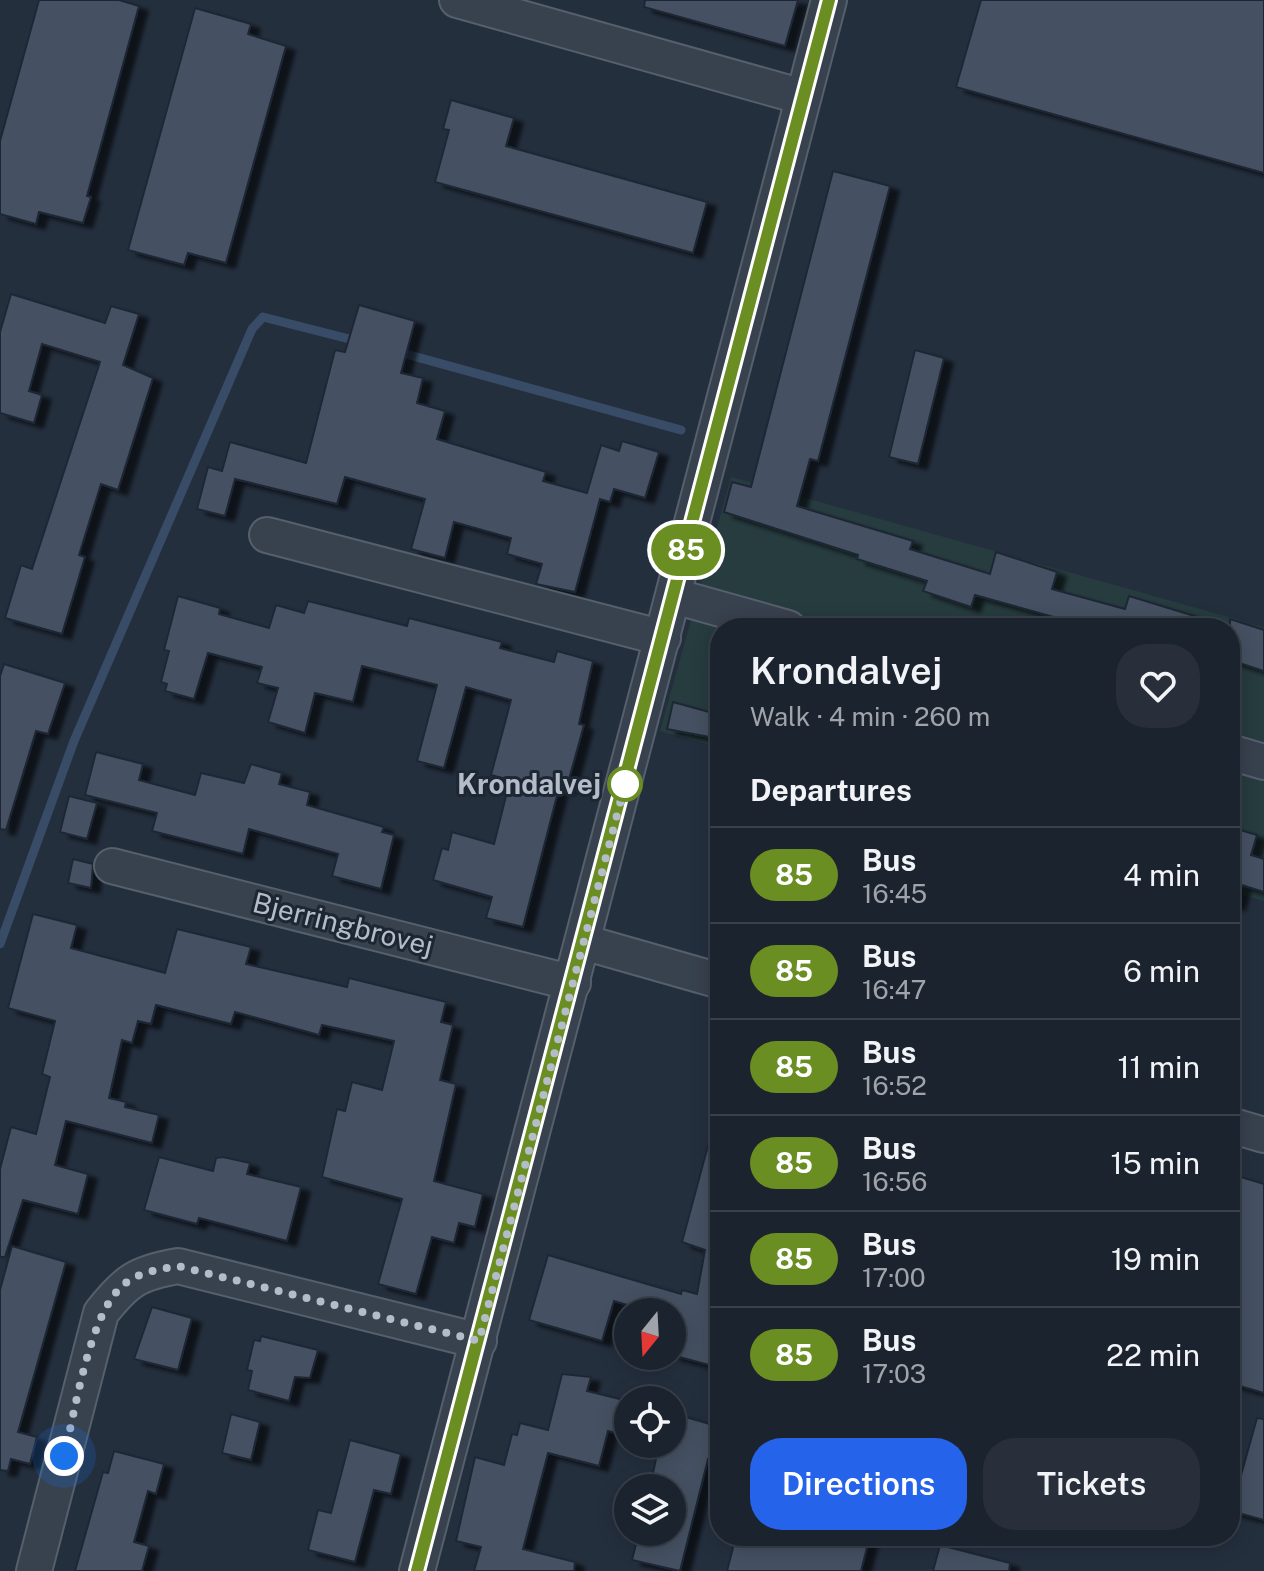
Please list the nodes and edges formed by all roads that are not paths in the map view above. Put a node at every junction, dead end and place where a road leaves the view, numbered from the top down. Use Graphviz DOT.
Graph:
graph roads {
  1 [pos="457,0"];
  2 [pos="829,0"];
  3 [pos="803,97"];
  4 [pos="267,535"];
  5 [pos="674,596"];
  6 [pos="752,618"];
  7 [pos="663,638"];
  8 [pos="1240,755"];
  9 [pos="1264,762"];
  10 [pos="112,866"];
  11 [pos="583,942"];
  12 [pos="710,978"];
  13 [pos="573,983"];
  14 [pos="1240,1128"];
  15 [pos="1264,1135"];
  16 [pos="479,1341"];
  17 [pos="34,1571"];
  18 [pos="417,1571"];
  1 -- 3 [label="street"];
  2 -- 3 [label="street"];
  3 -- 5 [label="street"];
  4 -- 7 [label="street"];
  5 -- 6 [label="street"];
  5 -- 7 [label="street"];
  7 -- 11 [label="street"];
  8 -- 9 [label="street"];
  10 -- 13 [label="street, Bjerringbrovej"];
  11 -- 12 [label="street"];
  11 -- 13 [label="street"];
  13 -- 16 [label="street"];
  14 -- 15 [label="street"];
  16 -- 17 [label="street"];
  16 -- 18 [label="street"];
}
